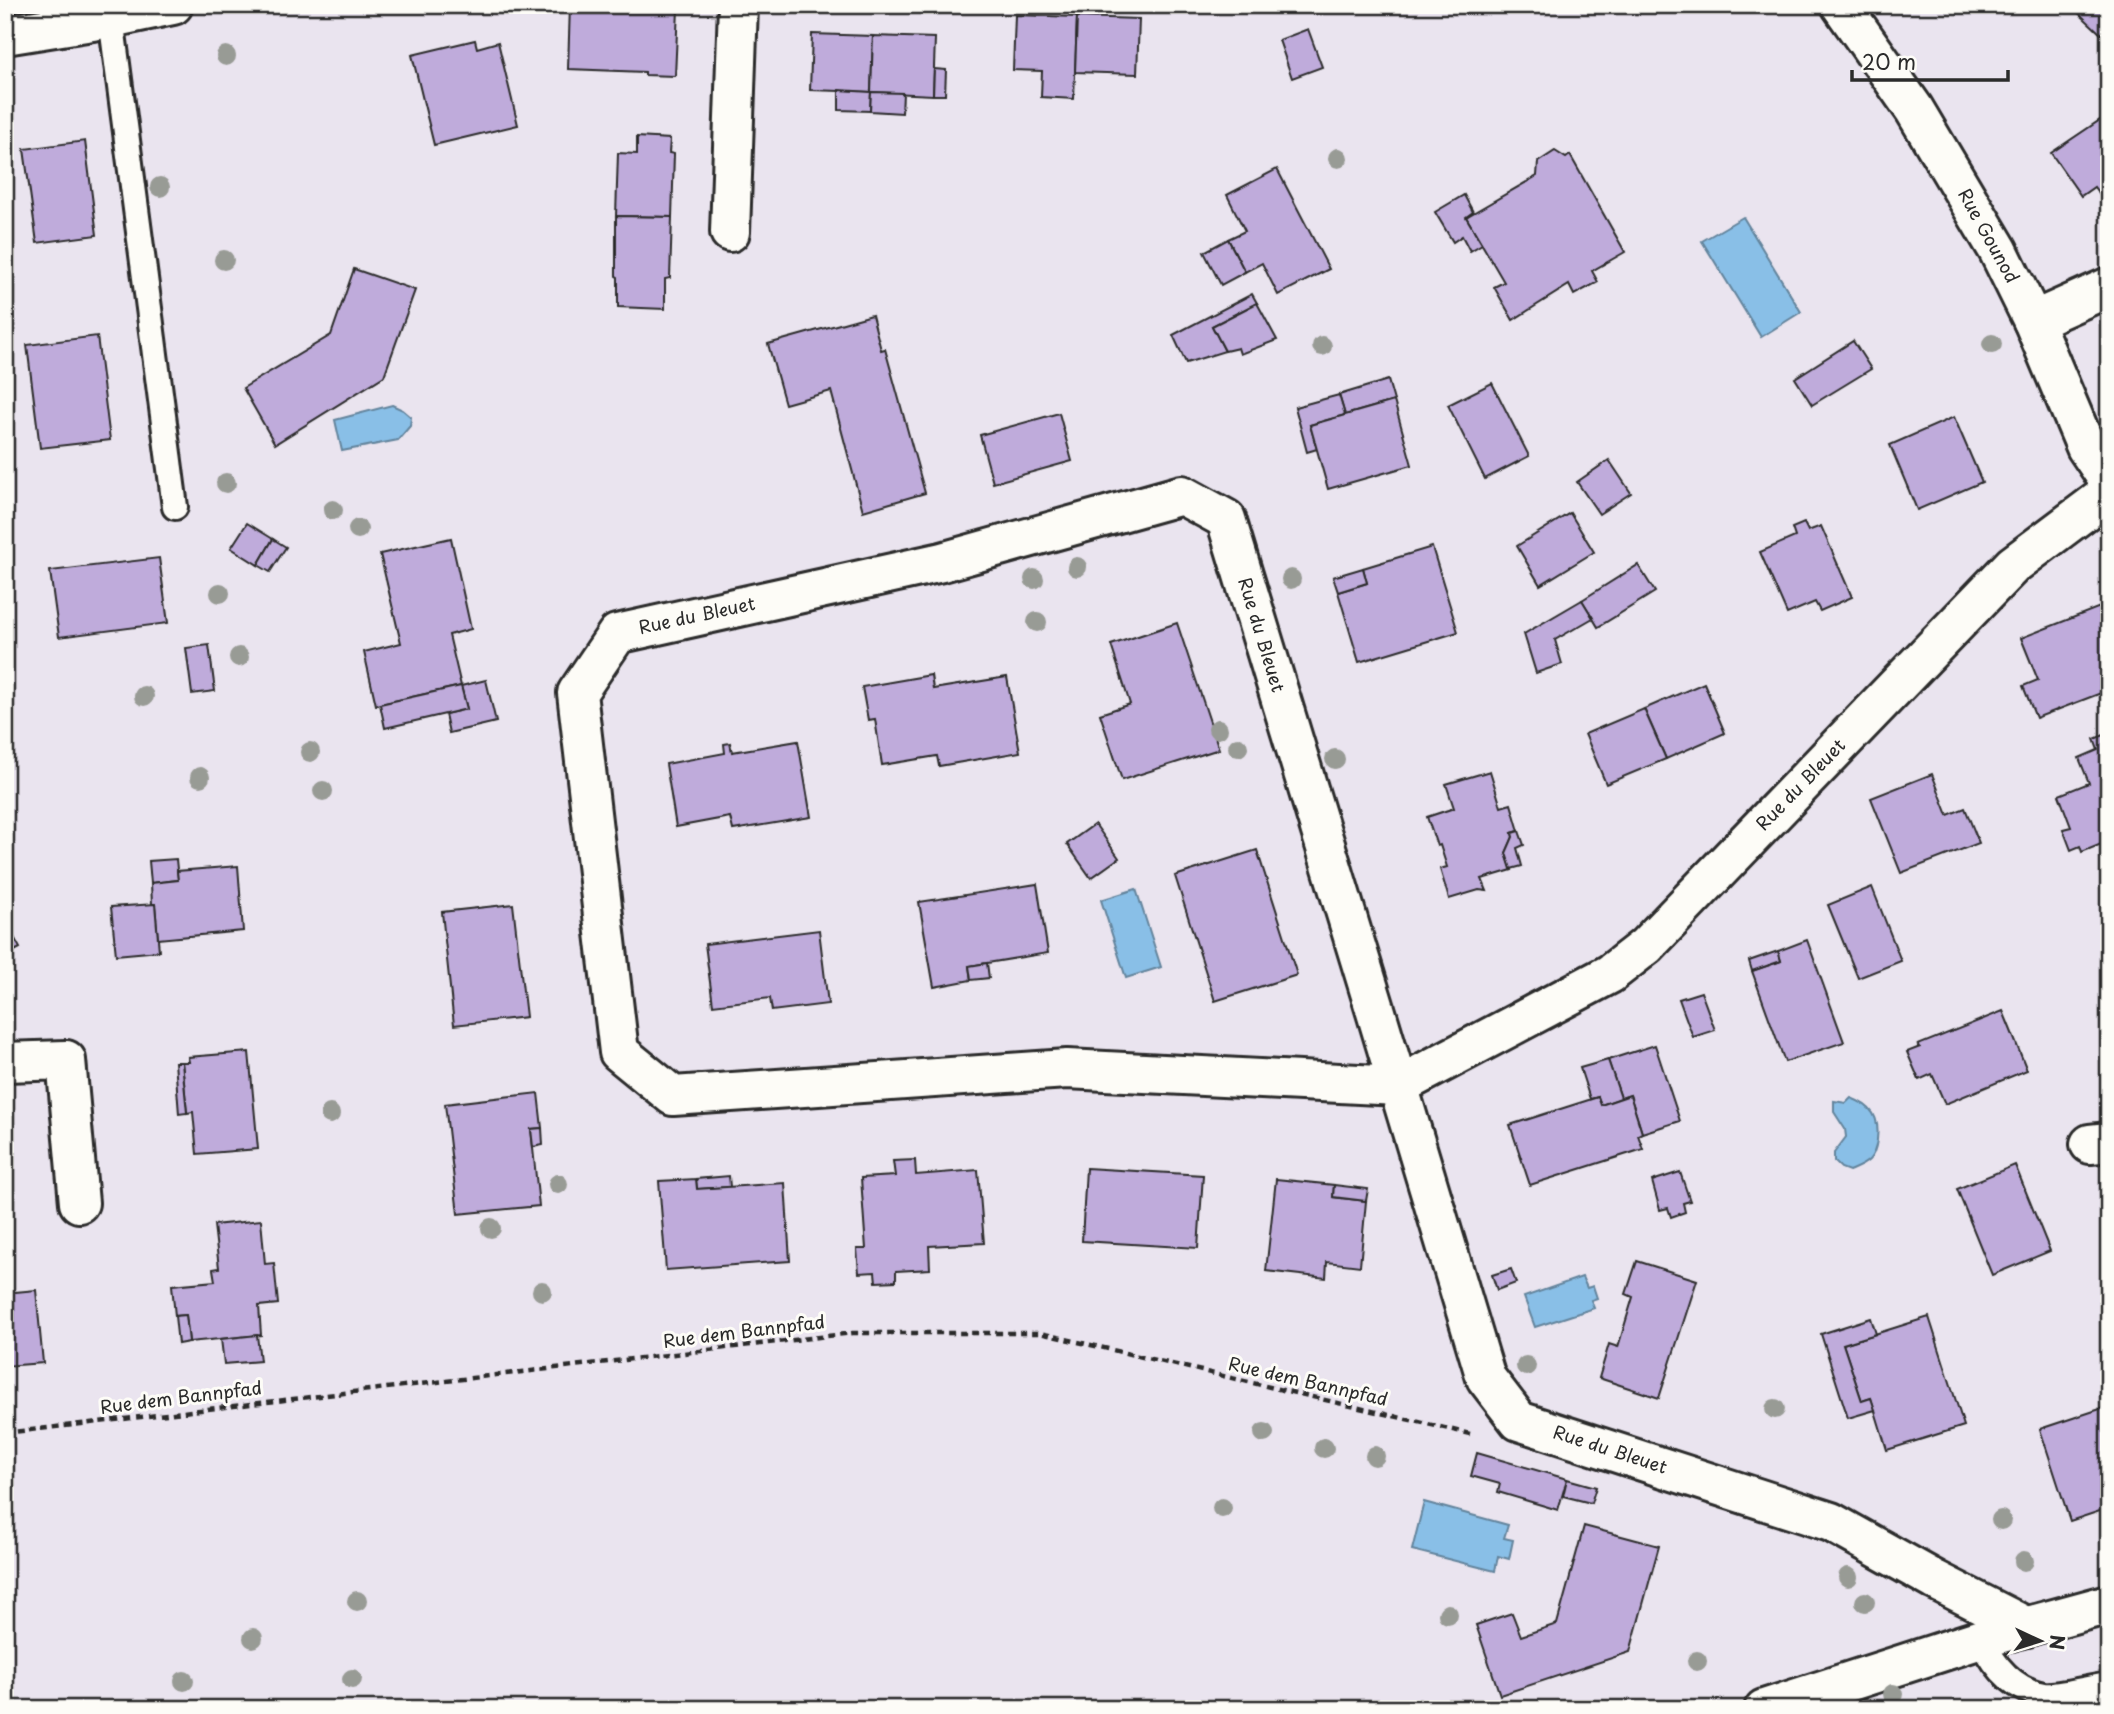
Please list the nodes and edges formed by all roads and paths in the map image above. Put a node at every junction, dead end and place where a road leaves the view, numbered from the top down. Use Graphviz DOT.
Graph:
graph roads {
  1 [pos="173,5"];
  2 [pos="737,5"];
  3 [pos="1841,5"];
  4 [pos="111,18"];
  5 [pos="5,35"];
  6 [pos="730,232"];
  7 [pos="2109,287"];
  8 [pos="2033,321"];
  9 [pos="2109,481"];
  10 [pos="2109,493"];
  11 [pos="175,507"];
  12 [pos="5,1062"];
  13 [pos="1398,1086"];
  14 [pos="79,1203"];
  15 [pos="5,1433"];
  16 [pos="1478,1436"];
  17 [pos="2109,1604"];
  18 [pos="2027,1627"];
  19 [pos="1980,1639"];
  20 [pos="2109,1685"];
  21 [pos="1764,1709"];
  1 -- 4 [label="street"];
  2 -- 6 [label="street"];
  3 -- 8 [label="street, Rue Gounod"];
  4 -- 5 [label="street"];
  4 -- 11 [label="lane"];
  7 -- 8 [label="street"];
  8 -- 9 [label="street, Rue Gounod"];
  10 -- 13 [label="street, Rue du Bleuet"];
  12 -- 14 [label="street"];
  13 -- 13 [label="street, Rue du Bleuet"];
  13 -- 18 [label="street, Rue du Bleuet"];
  15 -- 16 [label="path, Rue dem Bannpfad"];
  17 -- 18 [label="street"];
  18 -- 19 [label="street"];
  19 -- 20 [label="lane"];
  19 -- 21 [label="street"];
}
